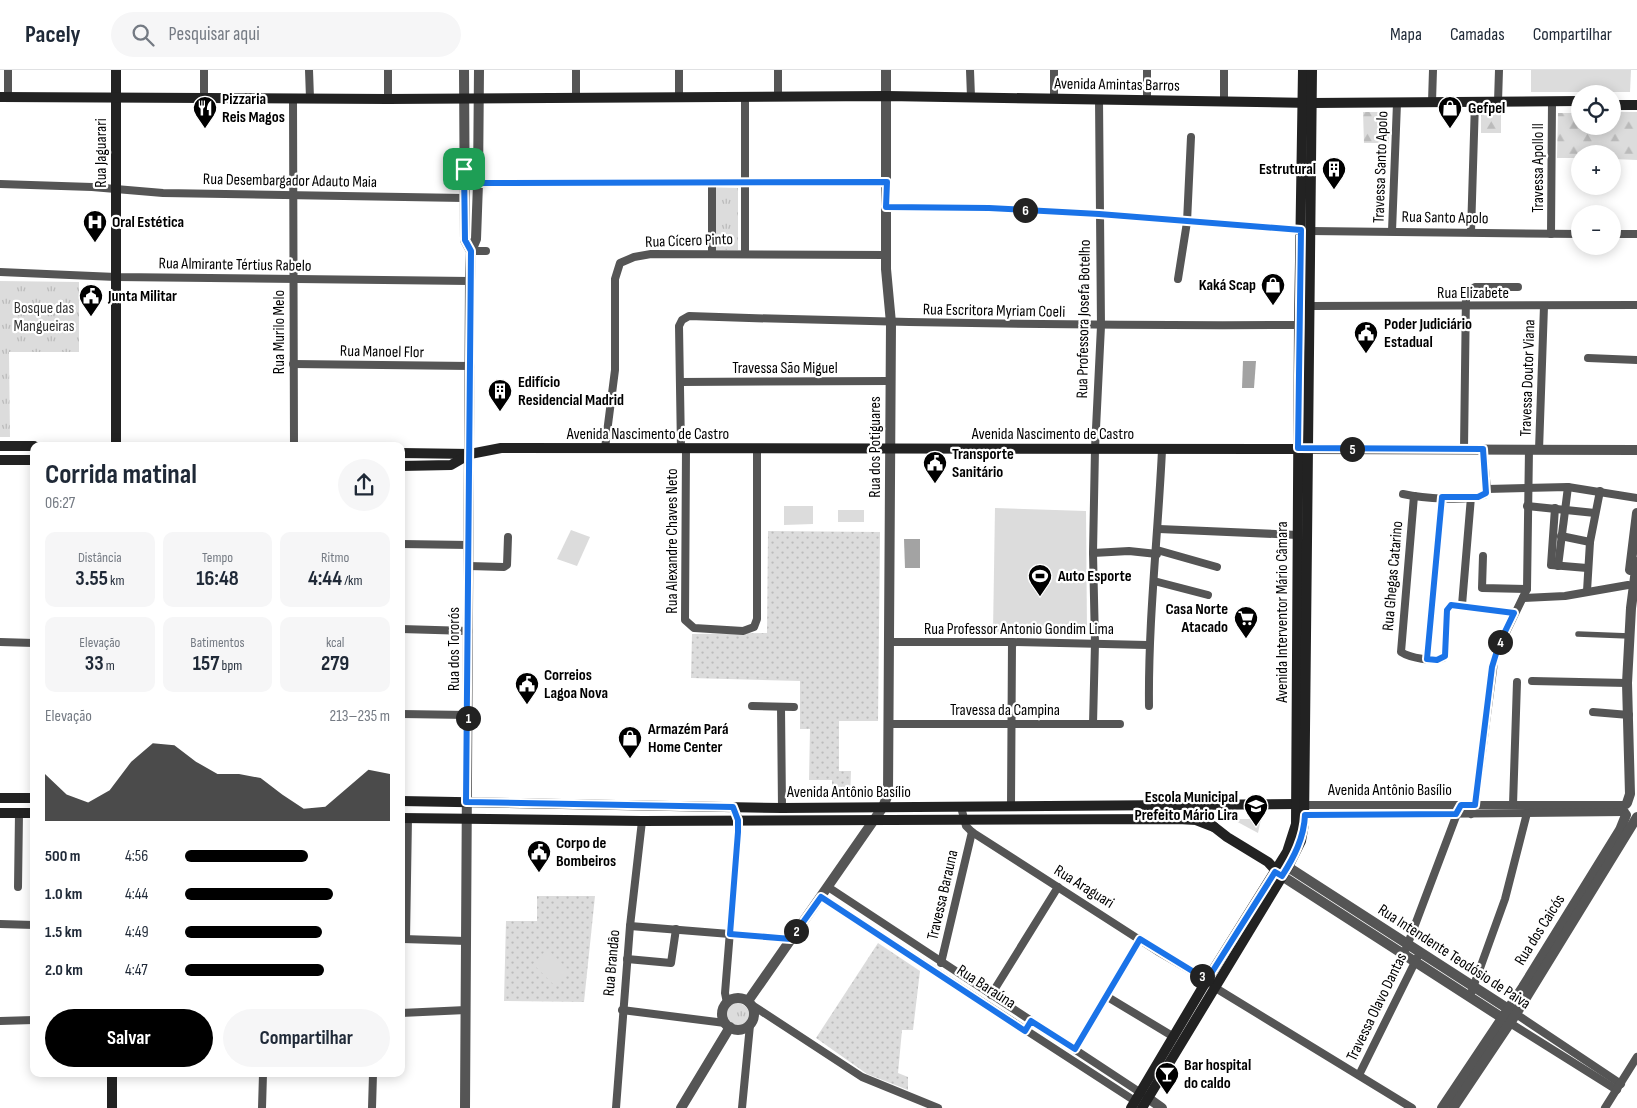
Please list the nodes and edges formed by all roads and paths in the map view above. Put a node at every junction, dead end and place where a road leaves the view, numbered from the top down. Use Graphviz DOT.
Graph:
graph roads {
  1 [pos="8,70"];
  2 [pos="116,70"];
  3 [pos="204,70"];
  4 [pos="309,70"];
  5 [pos="388,70"];
  6 [pos="464,70"];
  7 [pos="479,70"];
  8 [pos="576,70"];
  9 [pos="679,70"];
  10 [pos="778,70"];
  11 [pos="886,70"];
  12 [pos="970,70"];
  13 [pos="1054,70"];
  14 [pos="1147,70"];
  15 [pos="1224,70"];
  16 [pos="1303,70"];
  17 [pos="1312,70"];
  18 [pos="1433,70"];
  19 [pos="1498,70"];
  20 [pos="745,96"];
  21 [pos="778,96"];
  22 [pos="887,96"];
  23 [pos="4,97"];
  24 [pos="116,97"];
  25 [pos="464,97"];
  26 [pos="479,97"];
  27 [pos="576,97"];
  28 [pos="679,97"];
  29 [pos="971,97"];
  30 [pos="204,98"];
  31 [pos="293,98"];
  32 [pos="310,98"];
  33 [pos="388,99"];
  34 [pos="1054,99"];
  35 [pos="1099,99"];
  36 [pos="1621,99"];
  37 [pos="1637,99"];
  38 [pos="1147,100"];
  39 [pos="1224,102"];
  40 [pos="1432,102"];
  41 [pos="1475,102"];
  42 [pos="1498,102"];
  43 [pos="1552,102"];
  44 [pos="1571,102"];
  45 [pos="1307,103"];
  46 [pos="1397,103"];
  47 [pos="1621,105"];
  48 [pos="1637,105"];
  49 [pos="1191,137"];
  50 [pos="464,169"];
  51 [pos="479,169"];
  52 [pos="712,182"];
  53 [pos="746,182"];
  54 [pos="887,182"];
  55 [pos="478,183"];
  56 [pos="0,184"];
  57 [pos="116,191"];
  58 [pos="293,195"];
  59 [pos="464,198"];
  60 [pos="886,207"];
  61 [pos="1099,214"];
  62 [pos="1187,222"];
  63 [pos="1306,230"];
  64 [pos="1392,231"];
  65 [pos="1471,232"];
  66 [pos="1551,234"];
  67 [pos="1571,234"];
  68 [pos="1621,234"];
  69 [pos="1637,234"];
  70 [pos="471,251"];
  71 [pos="486,251"];
  72 [pos="712,253"];
  73 [pos="745,253"];
  74 [pos="886,255"];
  75 [pos="0,272"];
  76 [pos="116,277"];
  77 [pos="293,279"];
  78 [pos="1178,279"];
  79 [pos="470,281"];
  80 [pos="1518,287"];
  81 [pos="1637,305"];
  82 [pos="1310,306"];
  83 [pos="1544,306"];
  84 [pos="1465,307"];
  85 [pos="689,316"];
  86 [pos="891,323"];
  87 [pos="1299,325"];
  88 [pos="1100,326"];
  89 [pos="1588,358"];
  90 [pos="1637,360"];
  91 [pos="293,364"];
  92 [pos="471,366"];
  93 [pos="890,381"];
  94 [pos="680,382"];
  95 [pos="116,442"];
  96 [pos="294,442"];
  97 [pos="0,446"];
  98 [pos="30,446"];
  99 [pos="605,448"];
  100 [pos="683,448"];
  101 [pos="890,448"];
  102 [pos="757,449"];
  103 [pos="1095,449"];
  104 [pos="1304,449"];
  105 [pos="1464,449"];
  106 [pos="1483,449"];
  107 [pos="1162,450"];
  108 [pos="1534,450"];
  109 [pos="1637,450"];
  110 [pos="405,453"];
  111 [pos="470,454"];
  112 [pos="0,460"];
  113 [pos="14,460"];
  114 [pos="30,460"];
  115 [pos="405,466"];
  116 [pos="1568,487"];
  117 [pos="1487,489"];
  118 [pos="1528,489"];
  119 [pos="1600,491"];
  120 [pos="1403,494"];
  121 [pos="1414,496"];
  122 [pos="1442,497"];
  123 [pos="1475,497"];
  124 [pos="1637,498"];
  125 [pos="1527,506"];
  126 [pos="1555,508"];
  127 [pos="1565,509"];
  128 [pos="1596,513"];
  129 [pos="1637,513"];
  130 [pos="1159,529"];
  131 [pos="1298,535"];
  132 [pos="1561,536"];
  133 [pos="508,537"];
  134 [pos="1590,542"];
  135 [pos="405,544"];
  136 [pos="469,545"];
  137 [pos="1093,552"];
  138 [pos="1157,552"];
  139 [pos="1483,556"];
  140 [pos="1637,562"];
  141 [pos="469,566"];
  142 [pos="1558,566"];
  143 [pos="1217,567"];
  144 [pos="1587,568"];
  145 [pos="1154,581"];
  146 [pos="1628,584"];
  147 [pos="1527,590"];
  148 [pos="1587,591"];
  149 [pos="1208,595"];
  150 [pos="1523,598"];
  151 [pos="1462,605"];
  152 [pos="1631,608"];
  153 [pos="1514,613"];
  154 [pos="405,629"];
  155 [pos="469,631"];
  156 [pos="1578,634"];
  157 [pos="1633,636"];
  158 [pos="0,642"];
  159 [pos="889,642"];
  160 [pos="1012,642"];
  161 [pos="30,643"];
  162 [pos="1096,643"];
  163 [pos="1148,645"];
  164 [pos="1427,659"];
  165 [pos="1306,673"];
  166 [pos="1532,681"];
  167 [pos="1517,682"];
  168 [pos="1627,683"];
  169 [pos="752,706"];
  170 [pos="1149,706"];
  171 [pos="781,707"];
  172 [pos="794,707"];
  173 [pos="1593,712"];
  174 [pos="405,714"];
  175 [pos="468,715"];
  176 [pos="1629,715"];
  177 [pos="1010,723"];
  178 [pos="889,724"];
  179 [pos="1093,724"];
  180 [pos="1120,724"];
  181 [pos="30,798"];
  182 [pos="0,799"];
  183 [pos="405,801"];
  184 [pos="466,802"];
  185 [pos="1186,805"];
  186 [pos="1461,805"];
  187 [pos="1475,805"];
  188 [pos="1513,805"];
  189 [pos="1011,806"];
  190 [pos="1632,806"];
  191 [pos="733,807"];
  192 [pos="884,807"];
  193 [pos="961,807"];
  194 [pos="782,808"];
  195 [pos="1302,808"];
  196 [pos="10,813"];
  197 [pos="30,813"];
  198 [pos="1527,813"];
  199 [pos="1456,814"];
  200 [pos="1471,814"];
  201 [pos="405,818"];
  202 [pos="466,818"];
  203 [pos="963,819"];
  204 [pos="738,820"];
  205 [pos="873,820"];
  206 [pos="642,821"];
  207 [pos="1214,827"];
  208 [pos="972,832"];
  209 [pos="1281,869"];
  210 [pos="18,886"];
  211 [pos="828,887"];
  212 [pos="1058,887"];
  213 [pos="821,897"];
  214 [pos="0,924"];
  215 [pos="30,925"];
  216 [pos="630,926"];
  217 [pos="676,929"];
  218 [pos="730,934"];
  219 [pos="405,939"];
  220 [pos="791,939"];
  221 [pos="1140,939"];
  222 [pos="466,941"];
  223 [pos="1406,950"];
  224 [pos="1417,957"];
  225 [pos="627,959"];
  226 [pos="941,963"];
  227 [pos="1210,983"];
  228 [pos="1472,992"];
  229 [pos="991,995"];
  230 [pos="1106,996"];
  231 [pos="727,1003"];
  232 [pos="750,1003"];
  233 [pos="466,1010"];
  234 [pos="622,1010"];
  235 [pos="405,1013"];
  236 [pos="1509,1016"];
  237 [pos="30,1020"];
  238 [pos="0,1021"];
  239 [pos="1031,1021"];
  240 [pos="728,1025"];
  241 [pos="750,1025"];
  242 [pos="1025,1031"];
  243 [pos="1174,1037"];
  244 [pos="1075,1049"];
  245 [pos="1637,1058"];
  246 [pos="1359,1075"];
  247 [pos="112,1077"];
  248 [pos="262,1077"];
  249 [pos="373,1077"];
  250 [pos="1619,1087"];
  251 [pos="1140,1102"];
  252 [pos="112,1108"];
  253 [pos="262,1108"];
  254 [pos="372,1108"];
  255 [pos="465,1108"];
  256 [pos="616,1108"];
  257 [pos="681,1108"];
  258 [pos="742,1108"];
  259 [pos="938,1108"];
  260 [pos="1162,1108"];
  261 [pos="1412,1108"];
  262 [pos="1442,1108"];
  263 [pos="1453,1108"];
  264 [pos="1605,1108"];
  1 -- 23 [label="street"];
  2 -- 24 [label="main road, Rua Jaguarari"];
  3 -- 30 [label="street"];
  4 -- 32 [label="street"];
  5 -- 33 [label="street"];
  6 -- 25 [label="street, Rua dos Tororós"];
  7 -- 26 [label="street, Rua dos Tororós"];
  8 -- 27 [label="street"];
  9 -- 28 [label="street"];
  10 -- 21 [label="street"];
  11 -- 22 [label="street, Rua dos Potiguares"];
  12 -- 29 [label="street"];
  13 -- 34 [label="street"];
  14 -- 38 [label="street"];
  15 -- 39 [label="street"];
  16 -- 45 [label="main road, Avenida Interventor Mário Câmara"];
  17 -- 45 [label="main road, Avenida Interventor Mário Câmara"];
  18 -- 40 [label="street"];
  19 -- 42 [label="street"];
  20 -- 21 [label="main road, Avenida Amintas Barros"];
  20 -- 28 [label="main road, Avenida Amintas Barros"];
  20 -- 53 [label="street"];
  21 -- 22 [label="main road, Avenida Amintas Barros"];
  22 -- 29 [label="main road, Avenida Amintas Barros"];
  22 -- 54 [label="street, Rua dos Potiguares"];
  23 -- 24 [label="main road, Avenida Amintas Barros"];
  24 -- 30 [label="main road, Avenida Amintas Barros"];
  24 -- 57 [label="main road, Rua Jaguarari"];
  25 -- 26 [label="main road, Avenida Amintas Barros"];
  25 -- 33 [label="main road, Avenida Amintas Barros"];
  25 -- 50 [label="street, Rua dos Tororós"];
  26 -- 27 [label="main road, Avenida Amintas Barros"];
  26 -- 51 [label="street, Rua dos Tororós"];
  27 -- 28 [label="main road, Avenida Amintas Barros"];
  29 -- 34 [label="main road, Avenida Amintas Barros"];
  30 -- 31 [label="main road, Avenida Amintas Barros"];
  31 -- 32 [label="main road, Avenida Amintas Barros"];
  31 -- 58 [label="street, Rua Murilo Melo"];
  32 -- 33 [label="main road, Avenida Amintas Barros"];
  34 -- 35 [label="main road, Avenida Amintas Barros"];
  35 -- 38 [label="main road, Avenida Amintas Barros"];
  35 -- 61 [label="street, Rua Professora Josefa Botelho"];
  36 -- 37 [label="main road"];
  38 -- 39 [label="main road, Avenida Amintas Barros"];
  39 -- 45 [label="main road, Avenida Amintas Barros"];
  40 -- 41 [label="main road, Avenida Amintas Barros"];
  40 -- 46 [label="main road, Avenida Amintas Barros"];
  41 -- 42 [label="main road, Avenida Amintas Barros"];
  41 -- 65 [label="street"];
  42 -- 43 [label="main road, Avenida Amintas Barros"];
  43 -- 44 [label="main road, Avenida Amintas Barros"];
  43 -- 66 [label="street, Travessa Apollo ll"];
  45 -- 46 [label="main road, Avenida Amintas Barros"];
  45 -- 63 [label="main road, Avenida Interventor Mário Câmara"];
  46 -- 64 [label="street, Travessa Santo Apolo"];
  47 -- 48 [label="main road"];
  49 -- 62 [label="street"];
  50 -- 51 [label="street"];
  50 -- 59 [label="street, Rua dos Tororós"];
  51 -- 55 [label="street, Rua dos Tororós"];
  52 -- 53 [label="street"];
  52 -- 55 [label="street"];
  52 -- 72 [label="street"];
  53 -- 54 [label="street"];
  53 -- 73 [label="street"];
  54 -- 60 [label="street, Rua dos Potiguares"];
  55 -- 70 [label="street, Rua dos Tororós"];
  56 -- 57 [label="street, Rua Desembargador Adauto Maia"];
  57 -- 58 [label="street, Rua Desembargador Adauto Maia"];
  57 -- 76 [label="main road, Rua Jaguarari"];
  58 -- 59 [label="street, Rua Desembargador Adauto Maia"];
  58 -- 77 [label="street, Rua Murilo Melo"];
  59 -- 70 [label="street, Rua dos Tororós"];
  60 -- 61 [label="street, Rua Santo Apolo"];
  60 -- 74 [label="street, Rua dos Potiguares"];
  61 -- 62 [label="street, Rua Santo Apolo"];
  61 -- 88 [label="street, Rua Professora Josefa Botelho"];
  62 -- 63 [label="street, Rua Santo Apolo"];
  62 -- 78 [label="street"];
  63 -- 64 [label="street, Rua Santo Apolo"];
  63 -- 82 [label="main road, Avenida Interventor Mário Câmara"];
  63 -- 87 [label="main road, Avenida Interventor Mário Câmara"];
  64 -- 65 [label="street, Rua Santo Apolo"];
  65 -- 66 [label="street, Rua Santo Apolo"];
  66 -- 67 [label="street, Rua Santo Apolo"];
  68 -- 69 [label="street"];
  70 -- 71 [label="street"];
  70 -- 79 [label="street, Rua dos Tororós"];
  72 -- 73 [label="street, Rua Cícero Pinto"];
  72 -- 99 [label="street, Rua Cícero Pinto"];
  73 -- 74 [label="street, Rua Cícero Pinto"];
  74 -- 86 [label="street, Rua dos Potiguares"];
  75 -- 76 [label="street, Rua Almirante Tértius Rabelo"];
  76 -- 77 [label="street, Rua Almirante Tértius Rabelo"];
  76 -- 95 [label="main road, Rua Jaguarari"];
  77 -- 79 [label="street, Rua Almirante Tértius Rabelo"];
  77 -- 91 [label="street, Rua Murilo Melo"];
  79 -- 92 [label="street, Rua dos Tororós"];
  80 -- 84 [label="street"];
  81 -- 83 [label="street, Rua Elizabete"];
  82 -- 84 [label="street, Rua Elizabete"];
  82 -- 104 [label="main road, Avenida Interventor Mário Câmara"];
  83 -- 84 [label="street, Rua Elizabete"];
  83 -- 108 [label="street, Travessa Doutor Viana"];
  84 -- 105 [label="street"];
  85 -- 86 [label="street, Rua Escritora Myriam Coeli"];
  85 -- 94 [label="street, Rua Alexandre Chaves Neto"];
  86 -- 88 [label="street, Rua Escritora Myriam Coeli"];
  86 -- 93 [label="street, Rua dos Potiguares"];
  87 -- 88 [label="street, Rua Escritora Myriam Coeli"];
  87 -- 104 [label="main road, Avenida Interventor Mário Câmara"];
  88 -- 103 [label="street, Rua Professora Josefa Botelho"];
  89 -- 90 [label="street"];
  91 -- 92 [label="street, Rua Manoel Flor"];
  91 -- 96 [label="street, Rua Murilo Melo"];
  92 -- 111 [label="street, Rua dos Tororós"];
  93 -- 94 [label="street, Travessa São Miguel"];
  93 -- 101 [label="street, Rua dos Potiguares"];
  94 -- 100 [label="street, Rua Alexandre Chaves Neto"];
  97 -- 98 [label="main road"];
  97 -- 113 [label="main road"];
  99 -- 100 [label="main road, Avenida Nascimento de Castro"];
  99 -- 111 [label="main road, Avenida Nascimento de Castro"];
  100 -- 102 [label="main road, Avenida Nascimento de Castro"];
  100 -- 102 [label="street, Rua Alexandre Chaves Neto"];
  101 -- 102 [label="main road, Avenida Nascimento de Castro"];
  101 -- 103 [label="main road, Avenida Nascimento de Castro"];
  101 -- 159 [label="street, Rua dos Potiguares"];
  103 -- 107 [label="main road, Avenida Nascimento de Castro"];
  103 -- 137 [label="street, Rua Professora Josefa Botelho"];
  104 -- 105 [label="street, Avenida Nascimento de Castro"];
  104 -- 107 [label="main road, Avenida Nascimento de Castro"];
  104 -- 131 [label="main road, Avenida Interventor Mário Câmara"];
  104 -- 165 [label="main road, Avenida Interventor Mário Câmara"];
  105 -- 106 [label="street, Avenida Nascimento de Castro"];
  106 -- 108 [label="street, Avenida Nascimento de Castro"];
  106 -- 117 [label="street"];
  107 -- 130 [label="street"];
  108 -- 109 [label="street, Avenida Nascimento de Castro"];
  108 -- 118 [label="street, Travessa Doutor Viana"];
  110 -- 111 [label="main road, Avenida Nascimento de Castro"];
  111 -- 115 [label="main road, Avenida Nascimento de Castro"];
  111 -- 136 [label="street, Rua dos Tororós"];
  112 -- 113 [label="main road"];
  113 -- 114 [label="main road"];
  116 -- 118 [label="street"];
  116 -- 119 [label="street"];
  116 -- 127 [label="street"];
  117 -- 118 [label="street"];
  117 -- 123 [label="street"];
  118 -- 125 [label="street, Travessa Doutor Viana"];
  119 -- 124 [label="street"];
  119 -- 128 [label="street"];
  120 -- 121 [label="street"];
  121 -- 122 [label="street"];
  121 -- 164 [label="street, Rua Ghegas Catarino"];
  122 -- 123 [label="street"];
  122 -- 164 [label="street"];
  123 -- 151 [label="street"];
  125 -- 126 [label="street"];
  125 -- 147 [label="street, Travessa Doutor Viana"];
  126 -- 127 [label="street"];
  126 -- 142 [label="street"];
  127 -- 128 [label="street"];
  127 -- 132 [label="street"];
  128 -- 134 [label="street"];
  129 -- 146 [label="street, Rua dos Caicós"];
  130 -- 131 [label="street"];
  130 -- 138 [label="street"];
  131 -- 165 [label="main road, Avenida Interventor Mário Câmara"];
  132 -- 134 [label="street"];
  132 -- 142 [label="street"];
  133 -- 141 [label="street"];
  134 -- 144 [label="street"];
  135 -- 136 [label="street"];
  136 -- 141 [label="street, Rua dos Tororós"];
  137 -- 138 [label="street"];
  137 -- 162 [label="street, Rua Professora Josefa Botelho"];
  138 -- 143 [label="street"];
  138 -- 145 [label="street"];
  139 -- 147 [label="street"];
  140 -- 152 [label="street, Rua dos Caicós"];
  141 -- 155 [label="street, Rua dos Tororós"];
  142 -- 144 [label="street"];
  144 -- 148 [label="street"];
  145 -- 149 [label="street"];
  145 -- 163 [label="street"];
  146 -- 148 [label="street"];
  146 -- 152 [label="street, Rua dos Caicós"];
  147 -- 150 [label="street"];
  148 -- 150 [label="street"];
  150 -- 153 [label="street"];
  151 -- 153 [label="street"];
  151 -- 164 [label="street"];
  152 -- 157 [label="street, Rua dos Caicós"];
  153 -- 187 [label="street"];
  154 -- 155 [label="street"];
  155 -- 175 [label="street, Rua dos Tororós"];
  156 -- 157 [label="street"];
  157 -- 168 [label="street, Rua dos Caicós"];
  158 -- 161 [label="street"];
  159 -- 160 [label="street, Rua Professor Antonio Gondim Lima"];
  159 -- 178 [label="street, Rua dos Potiguares"];
  160 -- 162 [label="street, Rua Professor Antonio Gondim Lima"];
  160 -- 177 [label="street"];
  162 -- 163 [label="street, Rua Professor Antonio Gondim Lima"];
  162 -- 179 [label="street, Rua Professora Josefa Botelho"];
  163 -- 170 [label="street"];
  165 -- 195 [label="main road, Avenida Interventor Mário Câmara"];
  166 -- 168 [label="street"];
  167 -- 188 [label="street"];
  168 -- 176 [label="street, Rua dos Caicós"];
  169 -- 171 [label="street"];
  171 -- 172 [label="street"];
  171 -- 194 [label="street"];
  173 -- 176 [label="street"];
  174 -- 175 [label="street"];
  175 -- 184 [label="street, Rua dos Tororós"];
  176 -- 190 [label="street, Rua dos Caicós"];
  177 -- 178 [label="street, Travessa da Campina"];
  177 -- 179 [label="street, Travessa da Campina"];
  177 -- 189 [label="street"];
  178 -- 192 [label="street, Rua dos Potiguares"];
  179 -- 180 [label="street, Travessa da Campina"];
  181 -- 182 [label="main road"];
  182 -- 196 [label="main road"];
  183 -- 184 [label="main road, Avenida Antônio Basílio"];
  184 -- 191 [label="main road, Avenida Antônio Basílio"];
  184 -- 202 [label="street, Rua dos Tororós"];
  185 -- 189 [label="main road, Avenida Antônio Basílio"];
  185 -- 195 [label="main road, Avenida Antônio Basílio"];
  185 -- 207 [label="main road, Rua Intendente Teodósio de Paiva"];
  186 -- 187 [label="street, Avenida Antônio Basílio"];
  186 -- 195 [label="street, Avenida Antônio Basílio"];
  186 -- 199 [label="street"];
  187 -- 188 [label="street, Avenida Antônio Basílio"];
  187 -- 200 [label="street"];
  188 -- 190 [label="street, Avenida Antônio Basílio"];
  189 -- 193 [label="main road, Avenida Antônio Basílio"];
  190 -- 198 [label="street, Avenida Antônio Basílio"];
  190 -- 236 [label="street, Rua dos Caicós"];
  191 -- 194 [label="main road, Avenida Antônio Basílio"];
  191 -- 204 [label="street"];
  192 -- 193 [label="main road, Avenida Antônio Basílio"];
  192 -- 194 [label="main road, Avenida Antônio Basílio"];
  192 -- 205 [label="street"];
  193 -- 203 [label="street, Rua Araguari"];
  195 -- 199 [label="street, Avenida Antônio Basílio"];
  195 -- 209 [label="main road, Avenida Interventor Mário Câmara"];
  196 -- 197 [label="main road"];
  196 -- 210 [label="street"];
  198 -- 200 [label="street, Avenida Antônio Basílio"];
  198 -- 228 [label="street"];
  199 -- 200 [label="street, Avenida Antônio Basílio"];
  199 -- 223 [label="street"];
  201 -- 202 [label="main road, Avenida Antônio Basílio"];
  202 -- 206 [label="main road, Avenida Antônio Basílio"];
  202 -- 222 [label="street, Rua dos Tororós"];
  203 -- 205 [label="main road, Avenida Antônio Basílio"];
  203 -- 207 [label="main road, Avenida Antônio Basílio"];
  203 -- 208 [label="street, Rua Araguari"];
  204 -- 205 [label="main road, Avenida Antônio Basílio"];
  204 -- 206 [label="main road, Avenida Antônio Basílio"];
  204 -- 218 [label="street"];
  205 -- 211 [label="street"];
  206 -- 216 [label="street, Rua Brandâo"];
  207 -- 209 [label="main road, Rua Intendente Teodósio de Paiva"];
  208 -- 212 [label="street, Rua Araguari"];
  208 -- 226 [label="street, Travessa Barauna"];
  209 -- 223 [label="street, Rua Intendente Teodósio de Paiva"];
  209 -- 227 [label="main road, Avenida Interventor Mário Câmara"];
  211 -- 213 [label="street"];
  211 -- 226 [label="street, Rua Baraúna"];
  212 -- 221 [label="street, Rua Araguari"];
  212 -- 229 [label="street"];
  213 -- 220 [label="street"];
  213 -- 242 [label="street, Rua Baraúna"];
  214 -- 215 [label="street"];
  216 -- 217 [label="street"];
  216 -- 225 [label="street, Rua Brandâo"];
  217 -- 218 [label="street"];
  217 -- 225 [label="street"];
  218 -- 220 [label="street"];
  218 -- 231 [label="street"];
  219 -- 222 [label="street"];
  220 -- 232 [label="street"];
  221 -- 227 [label="street, Rua Araguari"];
  221 -- 230 [label="street"];
  222 -- 233 [label="street, Rua dos Tororós"];
  223 -- 224 [label="street, Rua Intendente Teodósio de Paiva"];
  224 -- 228 [label="street, Rua Intendente Teodósio de Paiva"];
  224 -- 246 [label="street, Travessa Olavo Dantas"];
  225 -- 234 [label="street, Rua Brandâo"];
  226 -- 229 [label="street, Rua Baraúna"];
  227 -- 243 [label="main road, Avenida Interventor Mário Câmara"];
  227 -- 246 [label="street, Rua Araguari"];
  227 -- 251 [label="main road, Avenida Interventor Mário Câmara"];
  228 -- 236 [label="street, Rua Intendente Teodósio de Paiva"];
  229 -- 239 [label="street, Rua Baraúna"];
  230 -- 243 [label="street"];
  230 -- 244 [label="street"];
  231 -- 232 [label="street"];
  231 -- 240 [label="street"];
  232 -- 241 [label="street"];
  232 -- 259 [label="street"];
  233 -- 235 [label="street"];
  233 -- 255 [label="street, Rua dos Tororós"];
  234 -- 240 [label="street"];
  234 -- 256 [label="street, Rua Brandâo"];
  236 -- 250 [label="street, Rua Intendente Teodósio de Paiva"];
  236 -- 262 [label="street, Rua dos Caicós"];
  236 -- 263 [label="street, Rua dos Caicós"];
  237 -- 238 [label="street"];
  239 -- 242 [label="street"];
  239 -- 244 [label="street, Rua Baraúna"];
  240 -- 241 [label="street"];
  240 -- 257 [label="street"];
  241 -- 258 [label="street"];
  242 -- 251 [label="street, Rua Baraúna"];
  243 -- 251 [label="main road, Avenida Interventor Mário Câmara"];
  244 -- 251 [label="street, Rua Baraúna"];
  245 -- 250 [label="street"];
  246 -- 261 [label="street, Rua Araguari"];
  247 -- 252 [label="main road"];
  248 -- 253 [label="street"];
  249 -- 254 [label="street"];
  250 -- 264 [label="street"];
  251 -- 260 [label="street, Rua Baraúna"];
}
